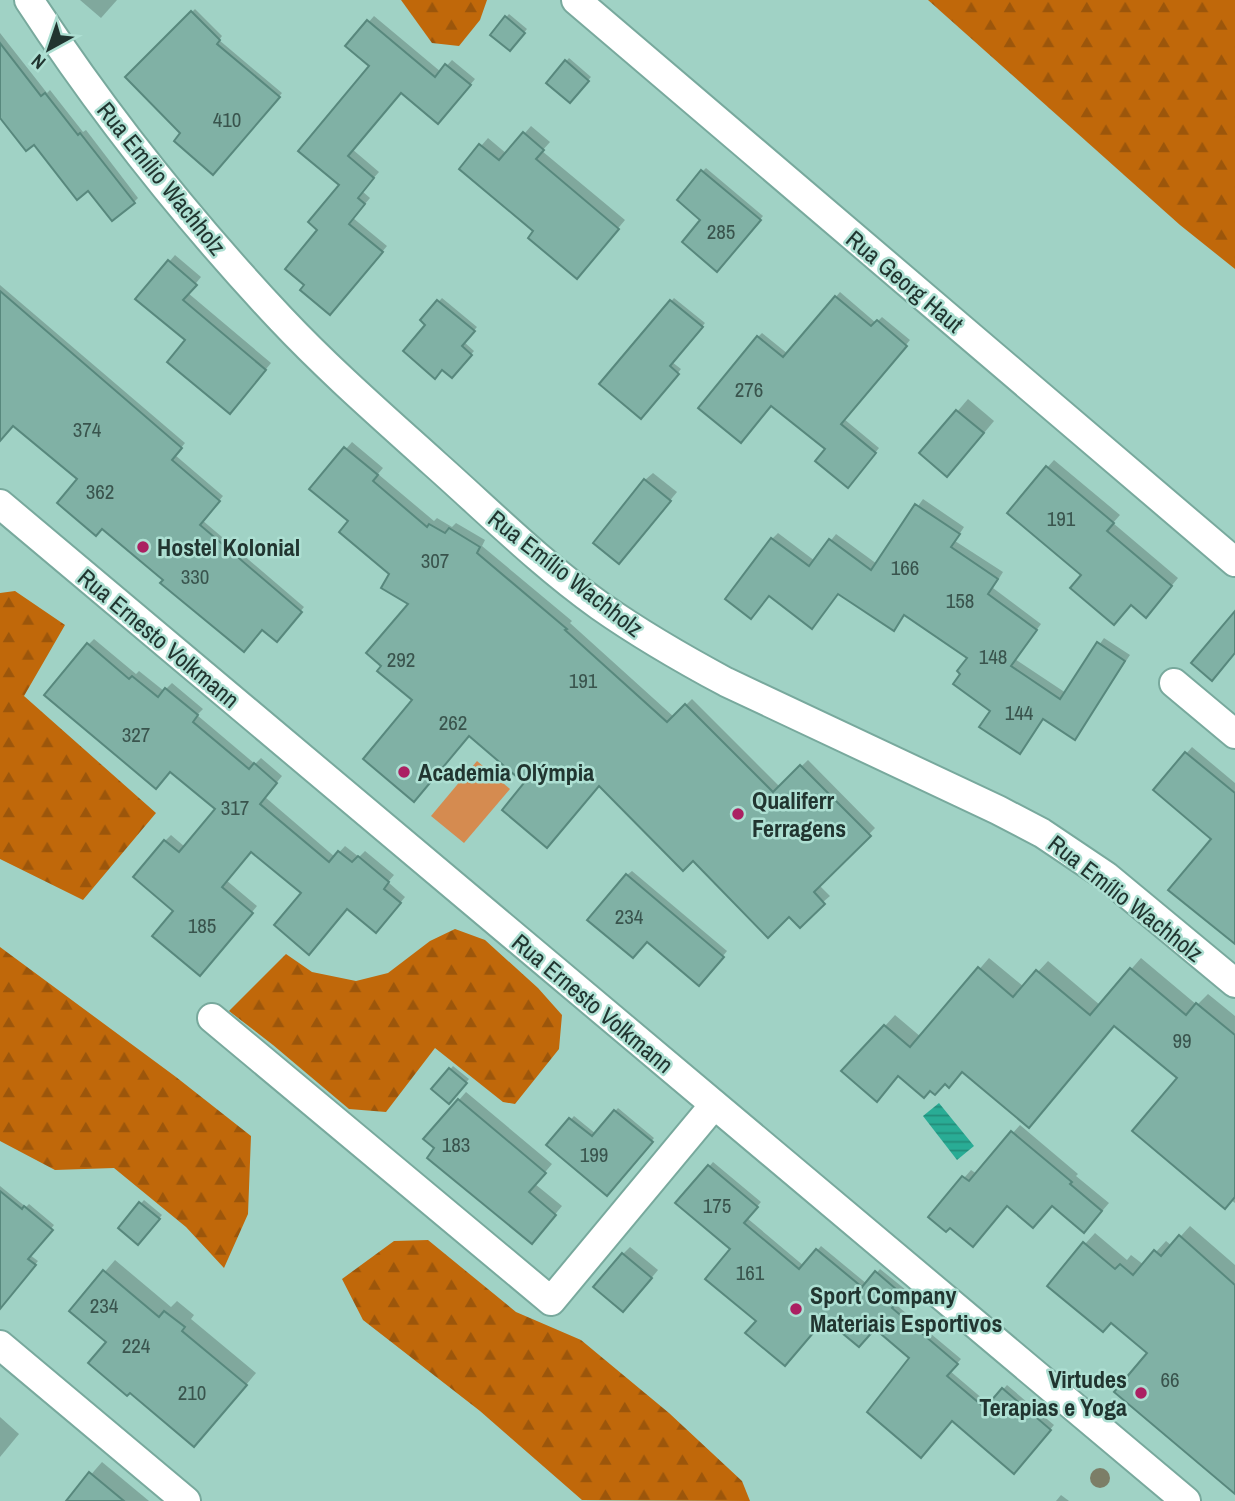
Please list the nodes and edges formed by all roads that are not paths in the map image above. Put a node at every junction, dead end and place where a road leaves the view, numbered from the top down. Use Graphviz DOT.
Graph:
graph roads {
  1 [pos="29,0"];
  2 [pos="576,0"];
  3 [pos="0,504"];
  4 [pos="1235,562"];
  5 [pos="1174,683"];
  6 [pos="1235,734"];
  7 [pos="1235,983"];
  8 [pos="212,1018"];
  9 [pos="714,1105"];
  10 [pos="0,1345"];
  11 [pos="186,1501"];
  12 [pos="1186,1501"];
  1 -- 7 [label="street, Rua Emílio Wachholz"];
  2 -- 4 [label="street, Rua Georg Haut"];
  3 -- 9 [label="street, Rua Ernesto Volkmann"];
  5 -- 6 [label="street"];
  8 -- 9 [label="street"];
  9 -- 12 [label="street, Rua Ernesto Volkmann"];
  10 -- 11 [label="street"];
}
